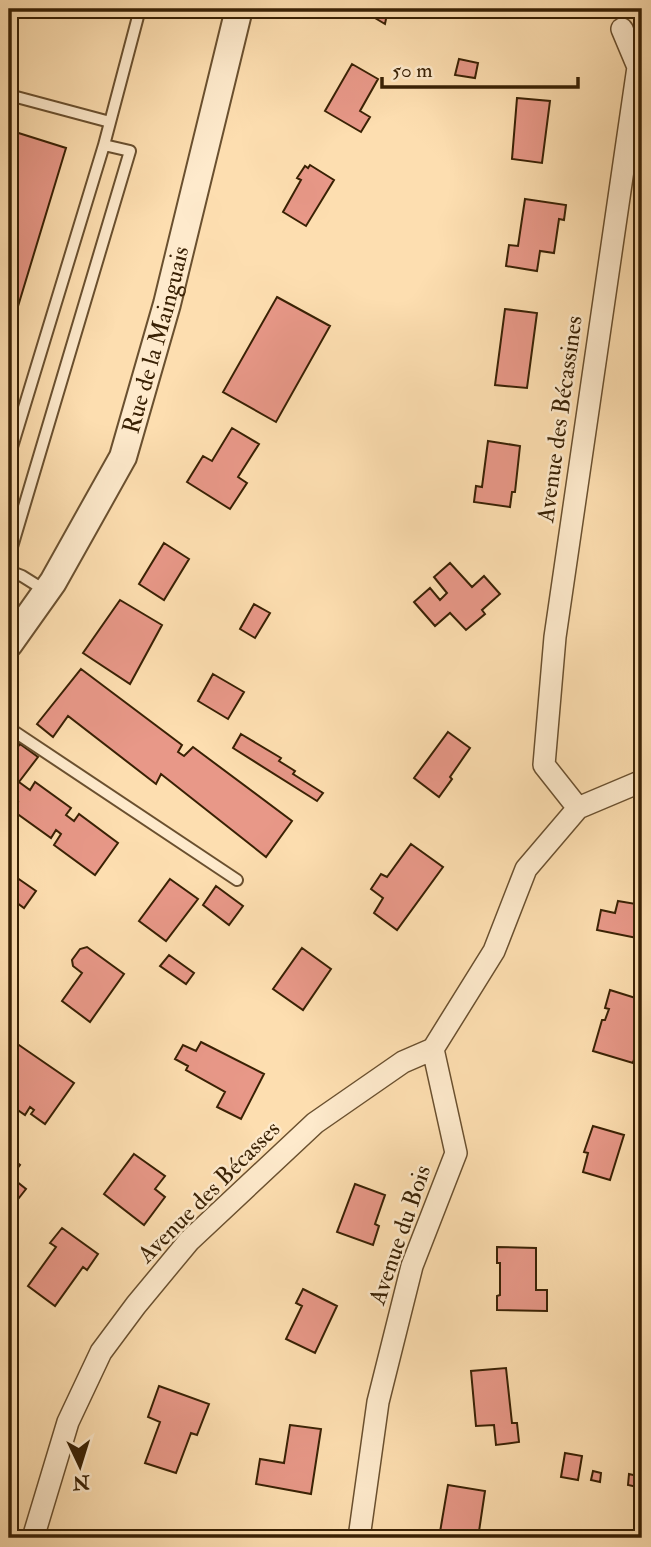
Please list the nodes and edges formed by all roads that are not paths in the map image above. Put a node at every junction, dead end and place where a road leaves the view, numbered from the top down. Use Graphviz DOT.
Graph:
graph roads {
  1 [pos="140,9"];
  2 [pos="239,9"];
  3 [pos="622,29"];
  4 [pos="9,95"];
  5 [pos="110,122"];
  6 [pos="104,145"];
  7 [pos="9,457"];
  8 [pos="9,557"];
  9 [pos="9,572"];
  10 [pos="46,591"];
  11 [pos="9,644"];
  12 [pos="9,728"];
  13 [pos="642,781"];
  14 [pos="578,808"];
  15 [pos="237,880"];
  16 [pos="433,1049"];
  17 [pos="33,1538"];
  18 [pos="359,1538"];
  1 -- 5 [label="lane"];
  2 -- 10 [label="street, Rue de la Mainguais"];
  3 -- 14 [label="street, Avenue des Bécassines"];
  4 -- 5 [label="lane"];
  5 -- 6 [label="lane"];
  6 -- 7 [label="lane"];
  6 -- 8 [label="lane"];
  9 -- 10 [label="lane"];
  10 -- 11 [label="street, Rue de la Mainguais"];
  12 -- 15 [label="lane"];
  13 -- 14 [label="street"];
  14 -- 16 [label="street"];
  16 -- 17 [label="street, Avenue des Bécasses"];
  16 -- 18 [label="street, Avenue du Bois"];
}
